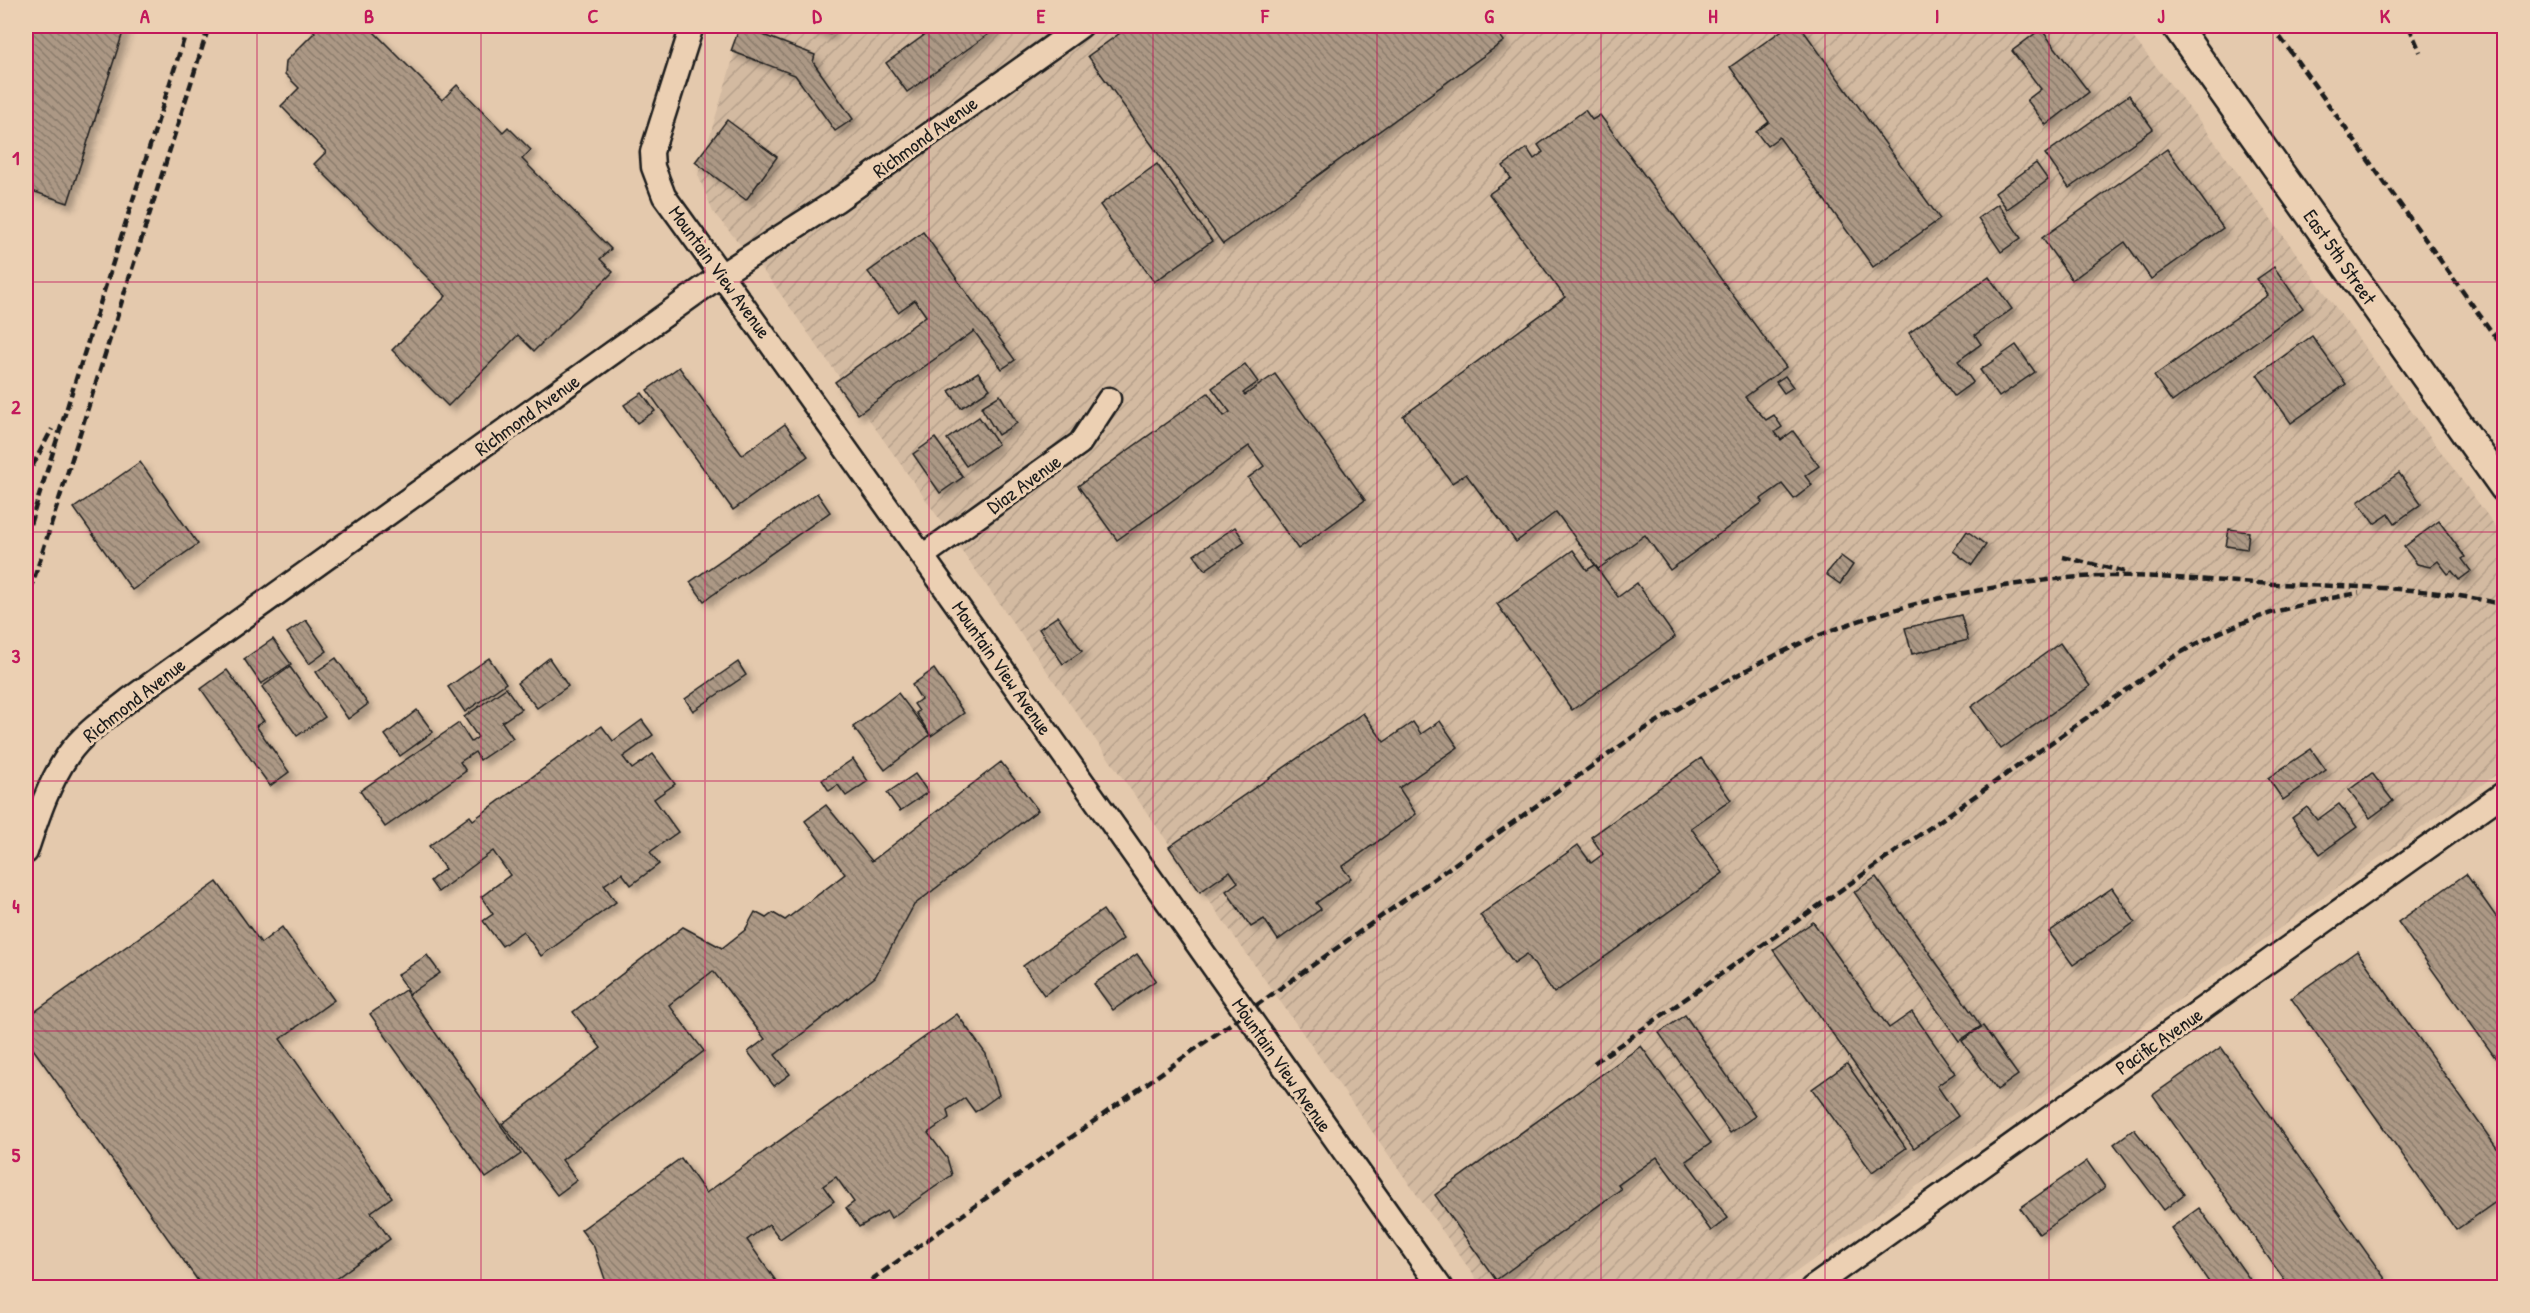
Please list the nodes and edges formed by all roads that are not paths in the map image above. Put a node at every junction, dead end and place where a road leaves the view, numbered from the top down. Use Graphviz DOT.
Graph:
graph roads {
  1 [pos="692,26"];
  2 [pos="1081,26"];
  3 [pos="2176,26"];
  4 [pos="722,275"];
  5 [pos="1109,399"];
  6 [pos="2505,488"];
  7 [pos="924,555"];
  8 [pos="2505,793"];
  9 [pos="26,852"];
  10 [pos="1441,1287"];
  11 [pos="1812,1287"];
  1 -- 4 [label="street, Mountain View Avenue"];
  2 -- 4 [label="street, Richmond Avenue"];
  3 -- 6 [label="main road, East 5th Street"];
  4 -- 7 [label="street, Mountain View Avenue"];
  4 -- 9 [label="street, Richmond Avenue"];
  5 -- 7 [label="street, Diaz Avenue"];
  7 -- 10 [label="street, Mountain View Avenue"];
  8 -- 11 [label="street, Pacific Avenue"];
}
